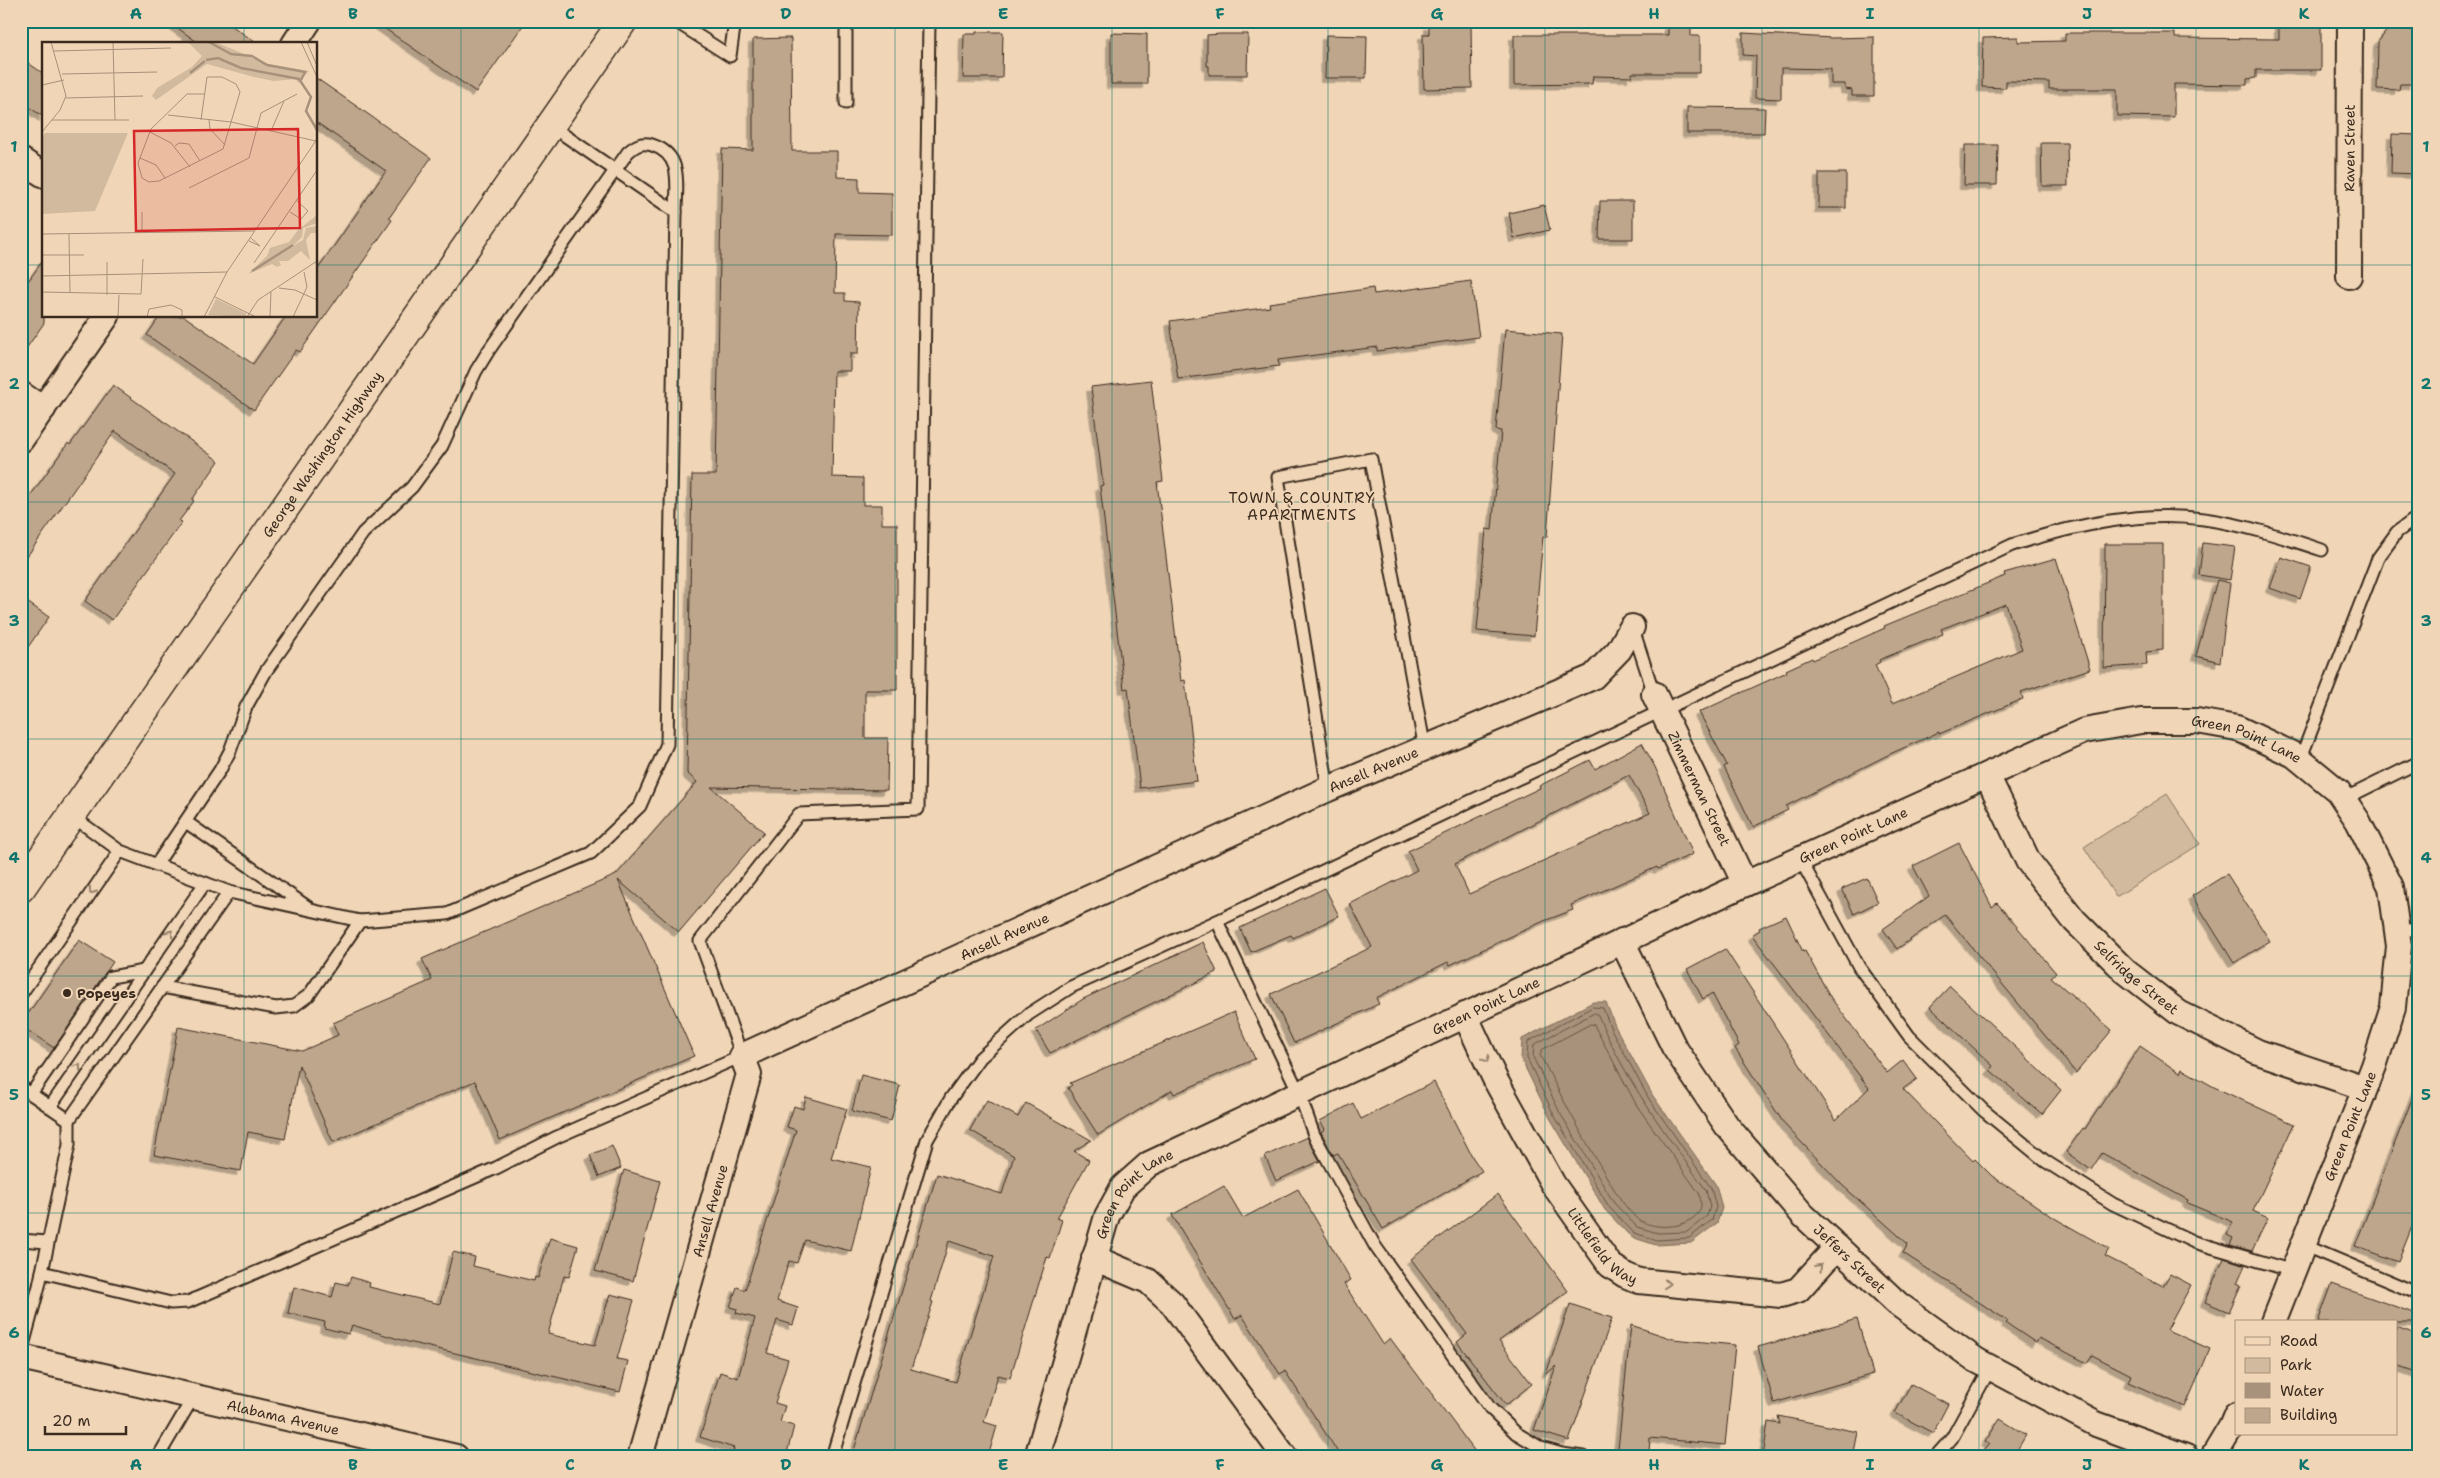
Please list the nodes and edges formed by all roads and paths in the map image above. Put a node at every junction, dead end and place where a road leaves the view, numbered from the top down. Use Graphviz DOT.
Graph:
graph roads {
  1 [pos="309,21"];
  2 [pos="623,21"];
  3 [pos="675,21"];
  4 [pos="735,21"];
  5 [pos="846,21"];
  6 [pos="928,21"];
  7 [pos="2350,21"];
  8 [pos="295,42"];
  9 [pos="846,103"];
  10 [pos="551,126"];
  11 [pos="21,160"];
  12 [pos="615,170"];
  13 [pos="42,174"];
  14 [pos="676,212"];
  15 [pos="2349,276"];
  16 [pos="106,318"];
  17 [pos="21,394"];
  18 [pos="42,409"];
  19 [pos="21,440"];
  20 [pos="2419,516"];
  21 [pos="2322,550"];
  22 [pos="1632,627"];
  23 [pos="1658,702"];
  24 [pos="1425,749"];
  25 [pos="2300,760"];
  26 [pos="2419,762"];
  27 [pos="1987,775"];
  28 [pos="1328,789"];
  29 [pos="2344,799"];
  30 [pos="72,816"];
  31 [pos="186,822"];
  32 [pos="120,851"];
  33 [pos="1800,859"];
  34 [pos="156,864"];
  35 [pos="205,883"];
  36 [pos="1745,884"];
  37 [pos="21,888"];
  38 [pos="229,892"];
  39 [pos="316,913"];
  40 [pos="360,921"];
  41 [pos="1217,921"];
  42 [pos="2408,930"];
  43 [pos="1622,942"];
  44 [pos="144,971"];
  45 [pos="162,987"];
  46 [pos="21,994"];
  47 [pos="1465,1015"];
  48 [pos="742,1056"];
  49 [pos="2365,1088"];
  50 [pos="26,1090"];
  51 [pos="1299,1094"];
  52 [pos="50,1107"];
  53 [pos="69,1120"];
  54 [pos="21,1240"];
  55 [pos="47,1242"];
  56 [pos="2303,1245"];
  57 [pos="1837,1247"];
  58 [pos="1094,1258"];
  59 [pos="2292,1271"];
  60 [pos="42,1272"];
  61 [pos="2419,1294"];
  62 [pos="2274,1320"];
  63 [pos="21,1352"];
  64 [pos="21,1357"];
  65 [pos="1990,1367"];
  66 [pos="194,1396"];
  67 [pos="2235,1417"];
  68 [pos="402,1450"];
  69 [pos="158,1457"];
  70 [pos="456,1457"];
  71 [pos="640,1457"];
  72 [pos="832,1457"];
  73 [pos="1036,1457"];
  74 [pos="1285,1457"];
  75 [pos="1583,1457"];
  76 [pos="1935,1457"];
  77 [pos="2186,1457"];
  78 [pos="2213,1457"];
  1 -- 8 [label="street"];
  2 -- 10 [label="main road, George Washington Highway"];
  3 -- 4 [label="lane"];
  5 -- 9 [label="lane"];
  6 -- 48 [label="lane"];
  7 -- 15 [label="street, Raven Street"];
  10 -- 12 [label="lane"];
  10 -- 30 [label="main road, George Washington Highway"];
  11 -- 13 [label="street"];
  12 -- 14 [label="lane"];
  12 -- 14 [label="lane"];
  12 -- 31 [label="lane"];
  14 -- 40 [label="lane"];
  16 -- 18 [label="street"];
  17 -- 18 [label="street"];
  18 -- 19 [label="street"];
  20 -- 25 [label="lane"];
  21 -- 23 [label="lane"];
  22 -- 23 [label="lane"];
  22 -- 24 [label="street, Ansell Avenue"];
  23 -- 36 [label="street, Zimmerman Street"];
  23 -- 41 [label="lane"];
  24 -- 28 [label="street, Ansell Avenue"];
  24 -- 28 [label="lane"];
  25 -- 27 [label="street, Green Point Lane"];
  25 -- 29 [label="street, Green Point Lane"];
  26 -- 29 [label="lane"];
  27 -- 33 [label="street, Green Point Lane"];
  27 -- 49 [label="street, Selfridge Street"];
  28 -- 48 [label="street, Ansell Avenue"];
  29 -- 42 [label="street, Green Point Lane"];
  30 -- 32 [label="lane"];
  30 -- 37 [label="main road, George Washington Highway"];
  31 -- 34 [label="lane"];
  31 -- 39 [label="lane"];
  32 -- 34 [label="lane"];
  32 -- 46 [label="lane, one-way"];
  33 -- 36 [label="street, Green Point Lane"];
  33 -- 59 [label="lane"];
  34 -- 35 [label="lane"];
  35 -- 38 [label="lane"];
  44 -- 35 [label="lane, one-way"];
  36 -- 43 [label="street, Green Point Lane"];
  38 -- 39 [label="lane"];
  38 -- 45 [label="lane"];
  39 -- 40 [label="lane"];
  40 -- 45 [label="lane"];
  41 -- 51 [label="lane"];
  41 -- 72 [label="lane"];
  42 -- 49 [label="street, Green Point Lane"];
  43 -- 47 [label="street, Green Point Lane"];
  43 -- 57 [label="street, Jeffers Street"];
  44 -- 50 [label="lane"];
  52 -- 44 [label="lane, one-way"];
  45 -- 53 [label="lane"];
  47 -- 51 [label="street, Green Point Lane"];
  47 -- 57 [label="street, Littlefield Way, one-way"];
  48 -- 60 [label="lane"];
  48 -- 71 [label="street, Ansell Avenue"];
  49 -- 56 [label="street, Green Point Lane"];
  50 -- 52 [label="lane"];
  51 -- 58 [label="street, Green Point Lane"];
  51 -- 75 [label="lane"];
  52 -- 53 [label="lane"];
  53 -- 55 [label="lane"];
  54 -- 55 [label="lane"];
  55 -- 60 [label="lane"];
  56 -- 59 [label="street, Green Point Lane"];
  56 -- 61 [label="lane"];
  57 -- 65 [label="street, Jeffers Street"];
  58 -- 73 [label="street, Green Point Lane"];
  58 -- 74 [label="street"];
  59 -- 62 [label="street, Green Point Lane"];
  60 -- 63 [label="lane"];
  64 -- 66 [label="street, Alabama Avenue"];
  65 -- 76 [label="lane"];
  65 -- 77 [label="street, Jeffers Street"];
  66 -- 68 [label="street, Alabama Avenue"];
  66 -- 69 [label="lane"];
  67 -- 78 [label="street"];
  68 -- 70 [label="street, Alabama Avenue"];
}
